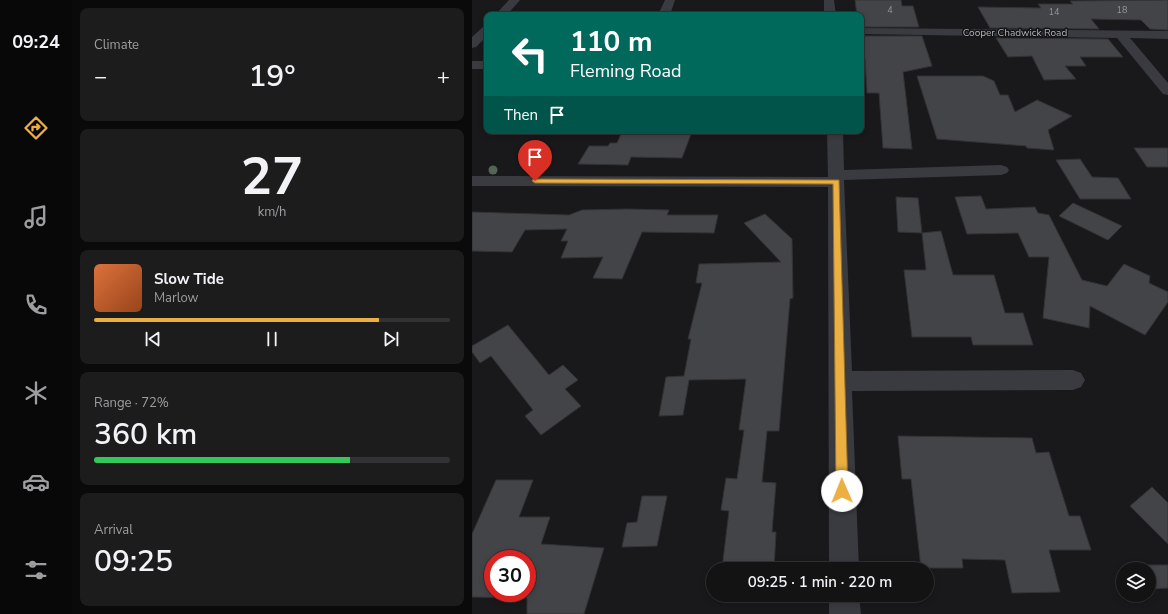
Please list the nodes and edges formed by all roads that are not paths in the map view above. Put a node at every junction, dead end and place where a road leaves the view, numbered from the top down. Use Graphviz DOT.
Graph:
graph roads {
  1 [pos="515,0"];
  2 [pos="670,0"];
  3 [pos="829,0"];
  4 [pos="504,12"];
  5 [pos="665,12"];
  6 [pos="830,12"];
  7 [pos="864,31"];
  8 [pos="484,32"];
  9 [pos="1118,33"];
  10 [pos="1168,34"];
  11 [pos="472,44"];
  12 [pos="472,65"];
  13 [pos="484,65"];
  14 [pos="1168,91"];
  15 [pos="834,134"];
  16 [pos="1002,170"];
  17 [pos="836,178"];
  18 [pos="472,181"];
  19 [pos="1073,380"];
  20 [pos="840,381"];
  21 [pos="844,562"];
  22 [pos="844,602"];
  23 [pos="845,614"];
  1 -- 4 [label="street"];
  2 -- 5 [label="street"];
  3 -- 6 [label="street"];
  7 -- 9 [label="street, Cooper Chadwick Road"];
  8 -- 11 [label="street"];
  9 -- 10 [label="street, Cooper Chadwick Road"];
  9 -- 14 [label="street"];
  12 -- 13 [label="street"];
  15 -- 17 [label="street"];
  16 -- 17 [label="street"];
  17 -- 18 [label="street"];
  17 -- 20 [label="street"];
  19 -- 20 [label="street"];
  20 -- 21 [label="street"];
  22 -- 23 [label="street"];
}
